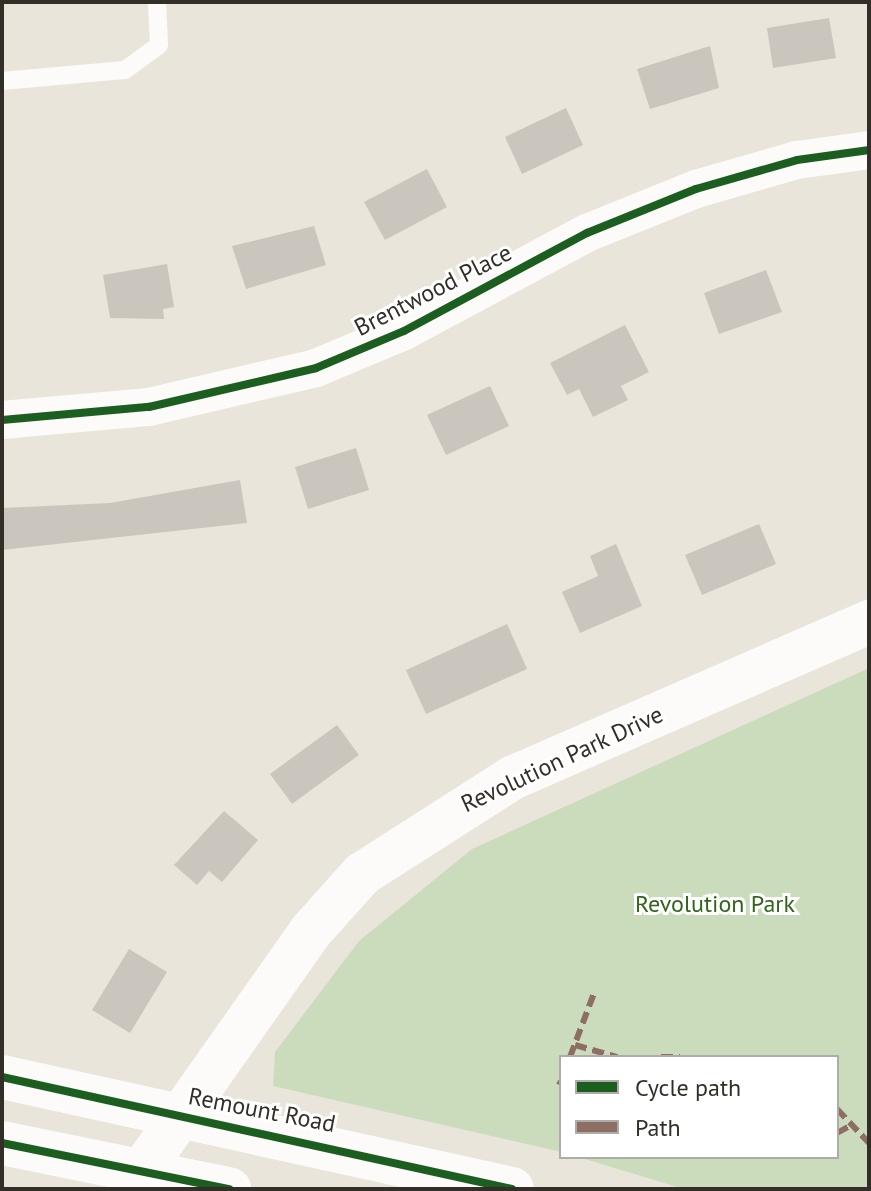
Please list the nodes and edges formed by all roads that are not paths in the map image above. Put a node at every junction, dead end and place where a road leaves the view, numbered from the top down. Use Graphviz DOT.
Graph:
graph roads {
  1 [pos="157,2"];
  2 [pos="2,81"];
  3 [pos="869,150"];
  4 [pos="2,420"];
  5 [pos="869,622"];
  6 [pos="2,1077"];
  7 [pos="179,1115"];
  8 [pos="2,1143"];
  9 [pos="136,1180"];
  10 [pos="229,1189"];
  11 [pos="512,1189"];
  1 -- 2 [label="lane"];
  3 -- 4 [label="street, Brentwood Place"];
  5 -- 7 [label="street, Revolution Park Drive"];
  6 -- 7 [label="street, Remount Road"];
  7 -- 9 [label="street, Revolution Park Drive"];
  7 -- 11 [label="street, Remount Road"];
  8 -- 9 [label="street"];
  9 -- 10 [label="street"];
}
